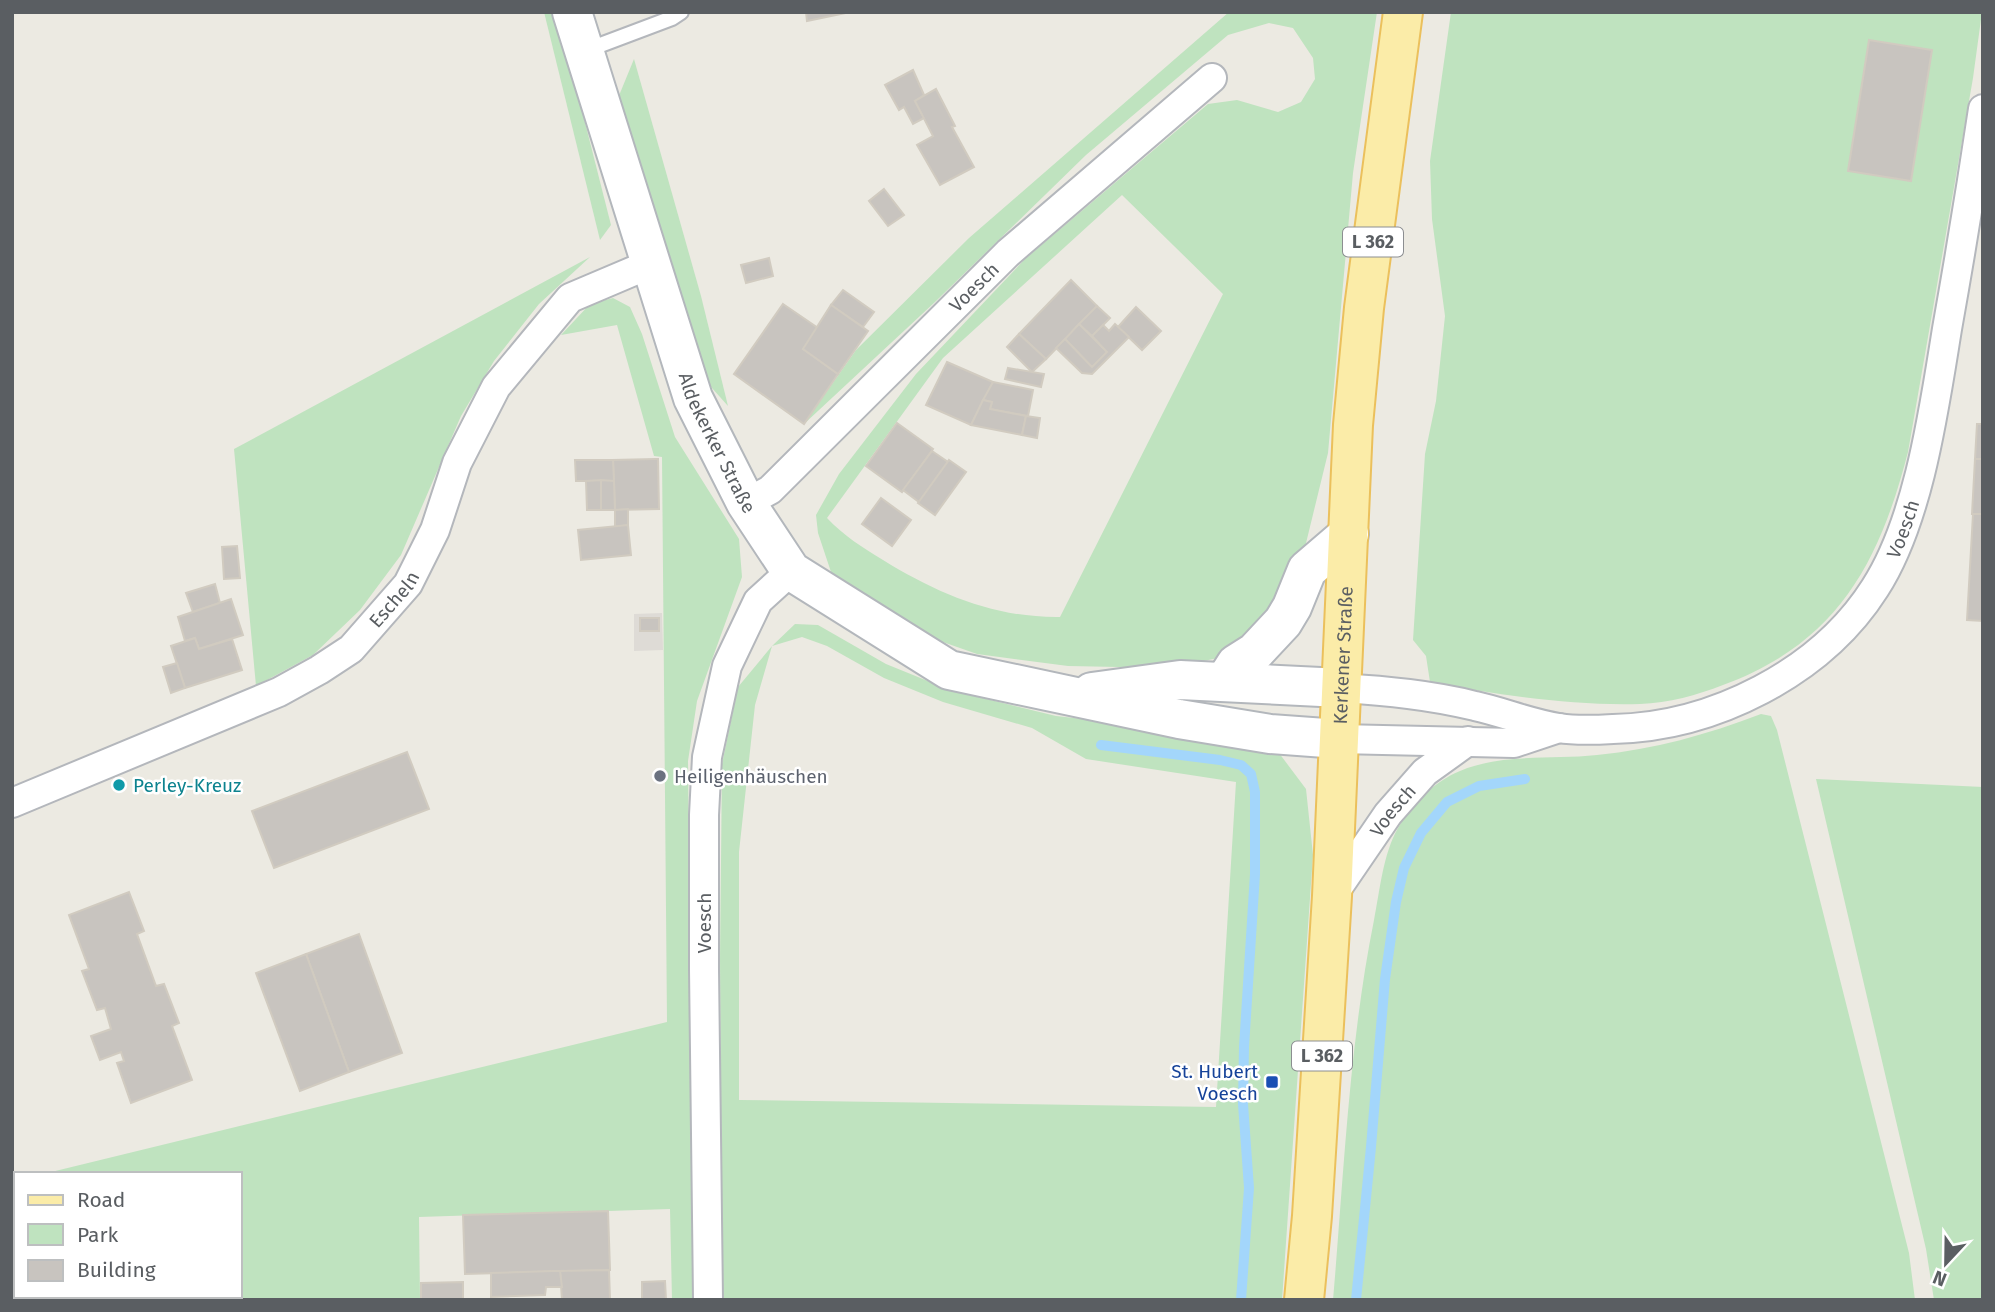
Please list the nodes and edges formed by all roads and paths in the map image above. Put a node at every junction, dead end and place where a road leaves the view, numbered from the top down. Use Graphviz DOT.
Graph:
graph roads {
  1 [pos="572,12"];
  2 [pos="681,12"];
  3 [pos="1403,12"];
  4 [pos="582,52"];
  5 [pos="1212,78"];
  6 [pos="1983,109"];
  7 [pos="650,264"];
  8 [pos="746,503"];
  9 [pos="1349,534"];
  10 [pos="791,571"];
  11 [pos="1225,681"];
  12 [pos="1341,688"];
  13 [pos="1065,695"];
  14 [pos="1559,728"];
  15 [pos="1339,739"];
  16 [pos="1468,741"];
  17 [pos="12,803"];
  18 [pos="1332,896"];
  19 [pos="708,1300"];
  20 [pos="1304,1300"];
  1 -- 4 [label="street, Aldekerker Straße"];
  2 -- 4 [label="lane"];
  3 -- 9 [label="main road, Kerkener Straße / L 362"];
  4 -- 7 [label="street, Aldekerker Straße"];
  5 -- 8 [label="street, Voesch"];
  6 -- 14 [label="street, Voesch"];
  7 -- 8 [label="street, Aldekerker Straße"];
  7 -- 17 [label="street, Escheln"];
  8 -- 10 [label="street, Aldekerker Straße"];
  9 -- 11 [label="street"];
  9 -- 12 [label="main road, Kerkener Straße / L 362"];
  10 -- 13 [label="street, Aldekerker Straße"];
  10 -- 19 [label="street, Voesch"];
  11 -- 12 [label="street"];
  11 -- 13 [label="street"];
  12 -- 14 [label="street, Voesch"];
  12 -- 15 [label="main road, Kerkener Straße / L 362"];
  13 -- 15 [label="street, Aldekerker Straße"];
  14 -- 16 [label="street, Voesch"];
  15 -- 16 [label="street, Voesch"];
  15 -- 18 [label="main road, Kerkener Straße / L 362"];
  16 -- 18 [label="street, Voesch"];
  18 -- 20 [label="main road, Kerkener Straße / L 362"];
}
